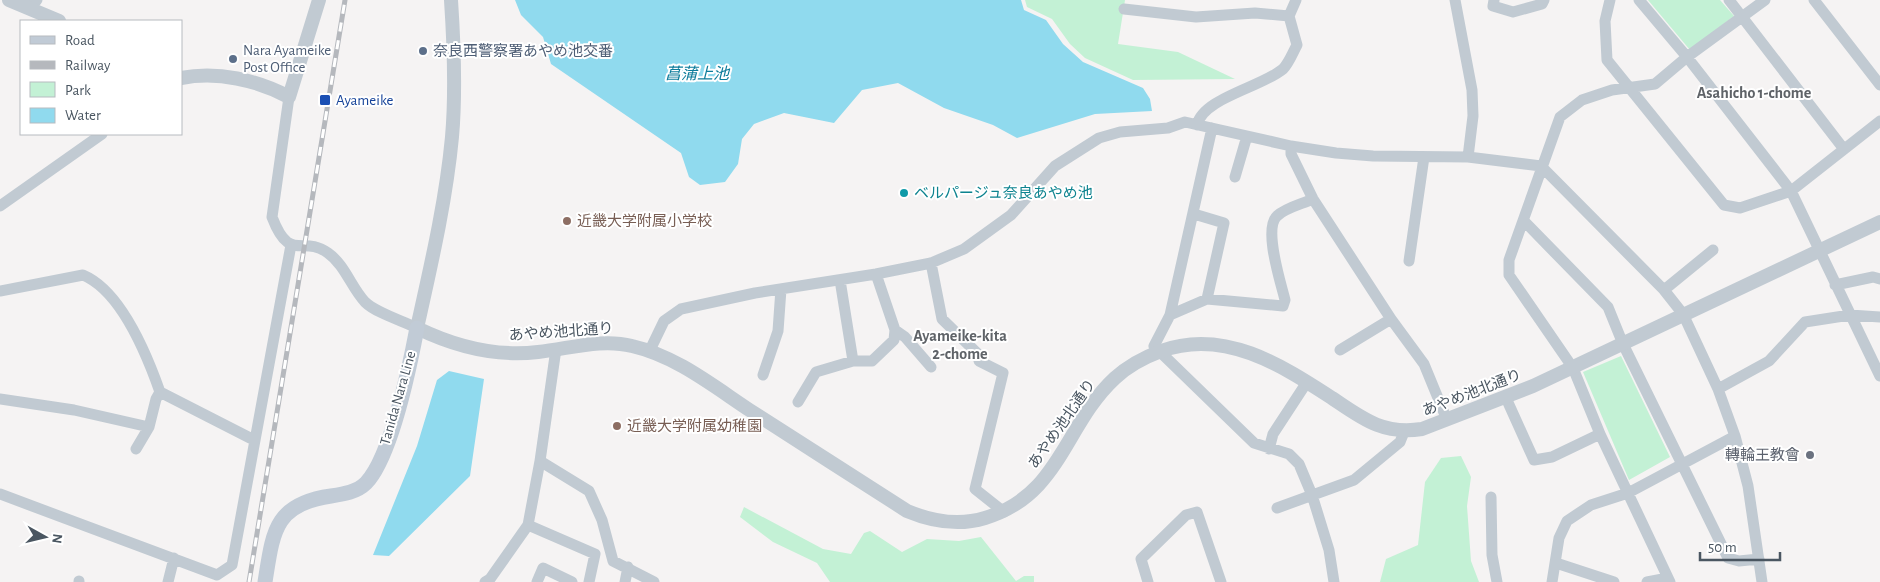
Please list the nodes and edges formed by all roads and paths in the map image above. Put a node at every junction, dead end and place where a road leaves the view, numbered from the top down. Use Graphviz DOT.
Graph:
graph roads {
  1 [pos="9,0"];
  2 [pos="319,0"];
  3 [pos="451,0"];
  4 [pos="1296,0"];
  5 [pos="1454,0"];
  6 [pos="1494,0"];
  7 [pos="1544,0"];
  8 [pos="1610,0"];
  9 [pos="1639,0"];
  10 [pos="1729,0"];
  11 [pos="1765,0"];
  12 [pos="1814,0"];
  13 [pos="31,2"];
  14 [pos="1124,9"];
  15 [pos="1289,16"];
  16 [pos="1743,18"];
  17 [pos="58,20"];
  18 [pos="1687,57"];
  19 [pos="182,78"];
  20 [pos="1880,85"];
  21 [pos="1632,89"];
  22 [pos="289,97"];
  23 [pos="1880,121"];
  24 [pos="1197,125"];
  25 [pos="1212,128"];
  26 [pos="101,135"];
  27 [pos="1248,136"];
  28 [pos="1290,146"];
  29 [pos="1843,148"];
  30 [pos="1424,157"];
  31 [pos="1468,157"];
  32 [pos="1541,166"];
  33 [pos="1235,176"];
  34 [pos="1791,191"];
  35 [pos="1313,199"];
  36 [pos="0,206"];
  37 [pos="1194,214"];
  38 [pos="1524,221"];
  39 [pos="1880,222"];
  40 [pos="291,245"];
  41 [pos="1820,248"];
  42 [pos="1713,250"];
  43 [pos="1409,262"];
  44 [pos="931,263"];
  45 [pos="876,274"];
  46 [pos="1880,279"];
  47 [pos="840,280"];
  48 [pos="1835,285"];
  49 [pos="782,289"];
  50 [pos="1664,290"];
  51 [pos="0,291"];
  52 [pos="1207,299"];
  53 [pos="1683,314"];
  54 [pos="1170,315"];
  55 [pos="1850,315"];
  56 [pos="1880,316"];
  57 [pos="1391,319"];
  58 [pos="417,328"];
  59 [pos="895,330"];
  60 [pos="1623,344"];
  61 [pos="556,349"];
  62 [pos="650,350"];
  63 [pos="1340,350"];
  64 [pos="1160,352"];
  65 [pos="853,361"];
  66 [pos="930,367"];
  67 [pos="1573,368"];
  68 [pos="763,375"];
  69 [pos="1880,376"];
  70 [pos="1307,382"];
  71 [pos="1718,389"];
  72 [pos="160,392"];
  73 [pos="1506,398"];
  74 [pos="0,399"];
  75 [pos="798,402"];
  76 [pos="1447,420"];
  77 [pos="148,427"];
  78 [pos="1404,432"];
  79 [pos="1600,434"];
  80 [pos="1735,436"];
  81 [pos="254,440"];
  82 [pos="1269,448"];
  83 [pos="136,449"];
  84 [pos="540,461"];
  85 [pos="1682,464"];
  86 [pos="0,491"];
  87 [pos="1628,493"];
  88 [pos="1312,495"];
  89 [pos="1491,497"];
  90 [pos="1277,508"];
  91 [pos="1004,512"];
  92 [pos="528,525"];
  93 [pos="174,558"];
  94 [pos="1759,559"];
  95 [pos="1556,563"];
  96 [pos="628,567"];
  97 [pos="1669,580"];
  98 [pos="168,582"];
  99 [pos="265,582"];
  100 [pos="485,582"];
  101 [pos="537,582"];
  102 [pos="572,582"];
  103 [pos="589,582"];
  104 [pos="625,582"];
  105 [pos="654,582"];
  106 [pos="1148,582"];
  107 [pos="1221,582"];
  108 [pos="1334,582"];
  109 [pos="1497,582"];
  110 [pos="1552,582"];
  111 [pos="1614,582"];
  112 [pos="1648,582"];
  113 [pos="1762,582"];
  1 -- 13 [label="street"];
  2 -- 22 [label="street"];
  3 -- 58 [label="street"];
  4 -- 15 [label="street"];
  5 -- 31 [label="street"];
  6 -- 7 [label="street"];
  8 -- 21 [label="street"];
  9 -- 18 [label="street"];
  10 -- 16 [label="street"];
  11 -- 16 [label="street"];
  12 -- 20 [label="street"];
  13 -- 17 [label="street"];
  14 -- 15 [label="street"];
  15 -- 24 [label="street"];
  16 -- 18 [label="street"];
  16 -- 29 [label="street"];
  18 -- 21 [label="street"];
  18 -- 34 [label="street"];
  19 -- 22 [label="street"];
  21 -- 32 [label="street"];
  21 -- 34 [label="street"];
  22 -- 40 [label="street"];
  23 -- 29 [label="street"];
  24 -- 25 [label="street"];
  24 -- 44 [label="street"];
  25 -- 27 [label="street"];
  25 -- 37 [label="street"];
  26 -- 36 [label="street"];
  27 -- 28 [label="street"];
  27 -- 33 [label="street"];
  28 -- 30 [label="street"];
  28 -- 35 [label="street"];
  29 -- 34 [label="street"];
  30 -- 31 [label="street"];
  30 -- 43 [label="street"];
  31 -- 32 [label="street"];
  32 -- 38 [label="street"];
  32 -- 50 [label="street"];
  34 -- 41 [label="street"];
  35 -- 52 [label="street"];
  35 -- 57 [label="street"];
  37 -- 52 [label="street"];
  37 -- 54 [label="street"];
  38 -- 60 [label="street"];
  38 -- 67 [label="street"];
  39 -- 41 [label="street, あやめ池北通り"];
  40 -- 58 [label="street, あやめ池北通り"];
  40 -- 81 [label="street"];
  41 -- 48 [label="street"];
  41 -- 53 [label="street, あやめ池北通り"];
  42 -- 50 [label="street"];
  44 -- 45 [label="street"];
  44 -- 91 [label="street"];
  45 -- 47 [label="street"];
  45 -- 59 [label="street"];
  46 -- 48 [label="street"];
  47 -- 49 [label="street"];
  47 -- 65 [label="street"];
  48 -- 55 [label="street"];
  49 -- 62 [label="street"];
  49 -- 68 [label="street"];
  50 -- 53 [label="street"];
  51 -- 72 [label="street"];
  52 -- 54 [label="street"];
  53 -- 60 [label="street, あやめ池北通り"];
  53 -- 71 [label="street"];
  54 -- 64 [label="street"];
  55 -- 56 [label="street"];
  55 -- 69 [label="street"];
  55 -- 71 [label="street"];
  57 -- 63 [label="street"];
  57 -- 76 [label="street"];
  58 -- 61 [label="street, あやめ池北通り"];
  58 -- 99 [label="main road, Tanida Nara Line"];
  59 -- 65 [label="street"];
  59 -- 66 [label="street"];
  60 -- 67 [label="street, あやめ池北通り"];
  60 -- 85 [label="street"];
  61 -- 62 [label="street, あやめ池北通り"];
  61 -- 84 [label="street"];
  62 -- 91 [label="street, あやめ池北通り"];
  64 -- 70 [label="street, あやめ池北通り"];
  64 -- 82 [label="street"];
  64 -- 91 [label="street, あやめ池北通り"];
  65 -- 75 [label="street"];
  67 -- 73 [label="street, あやめ池北通り"];
  67 -- 79 [label="street"];
  70 -- 78 [label="street, あやめ池北通り"];
  70 -- 82 [label="street"];
  71 -- 80 [label="street"];
  72 -- 77 [label="street"];
  72 -- 81 [label="street"];
  73 -- 76 [label="street, あやめ池北通り"];
  73 -- 79 [label="street"];
  74 -- 77 [label="street"];
  76 -- 78 [label="street, あやめ池北通り"];
  77 -- 83 [label="street"];
  78 -- 88 [label="street"];
  79 -- 87 [label="street"];
  80 -- 85 [label="street"];
  80 -- 94 [label="street"];
  81 -- 93 [label="street"];
  82 -- 88 [label="street"];
  84 -- 92 [label="street"];
  84 -- 96 [label="street"];
  85 -- 87 [label="street"];
  85 -- 94 [label="street"];
  86 -- 93 [label="street"];
  87 -- 95 [label="street"];
  87 -- 97 [label="street"];
  88 -- 90 [label="street"];
  88 -- 108 [label="street"];
  89 -- 109 [label="street"];
  92 -- 100 [label="street"];
  92 -- 103 [label="street"];
  93 -- 98 [label="street"];
  94 -- 113 [label="street"];
  95 -- 110 [label="street"];
  95 -- 111 [label="street"];
  96 -- 104 [label="street"];
  96 -- 105 [label="street"];
  97 -- 112 [label="street"];
  101 -- 102 [label="street"];
  106 -- 107 [label="street"];
}
